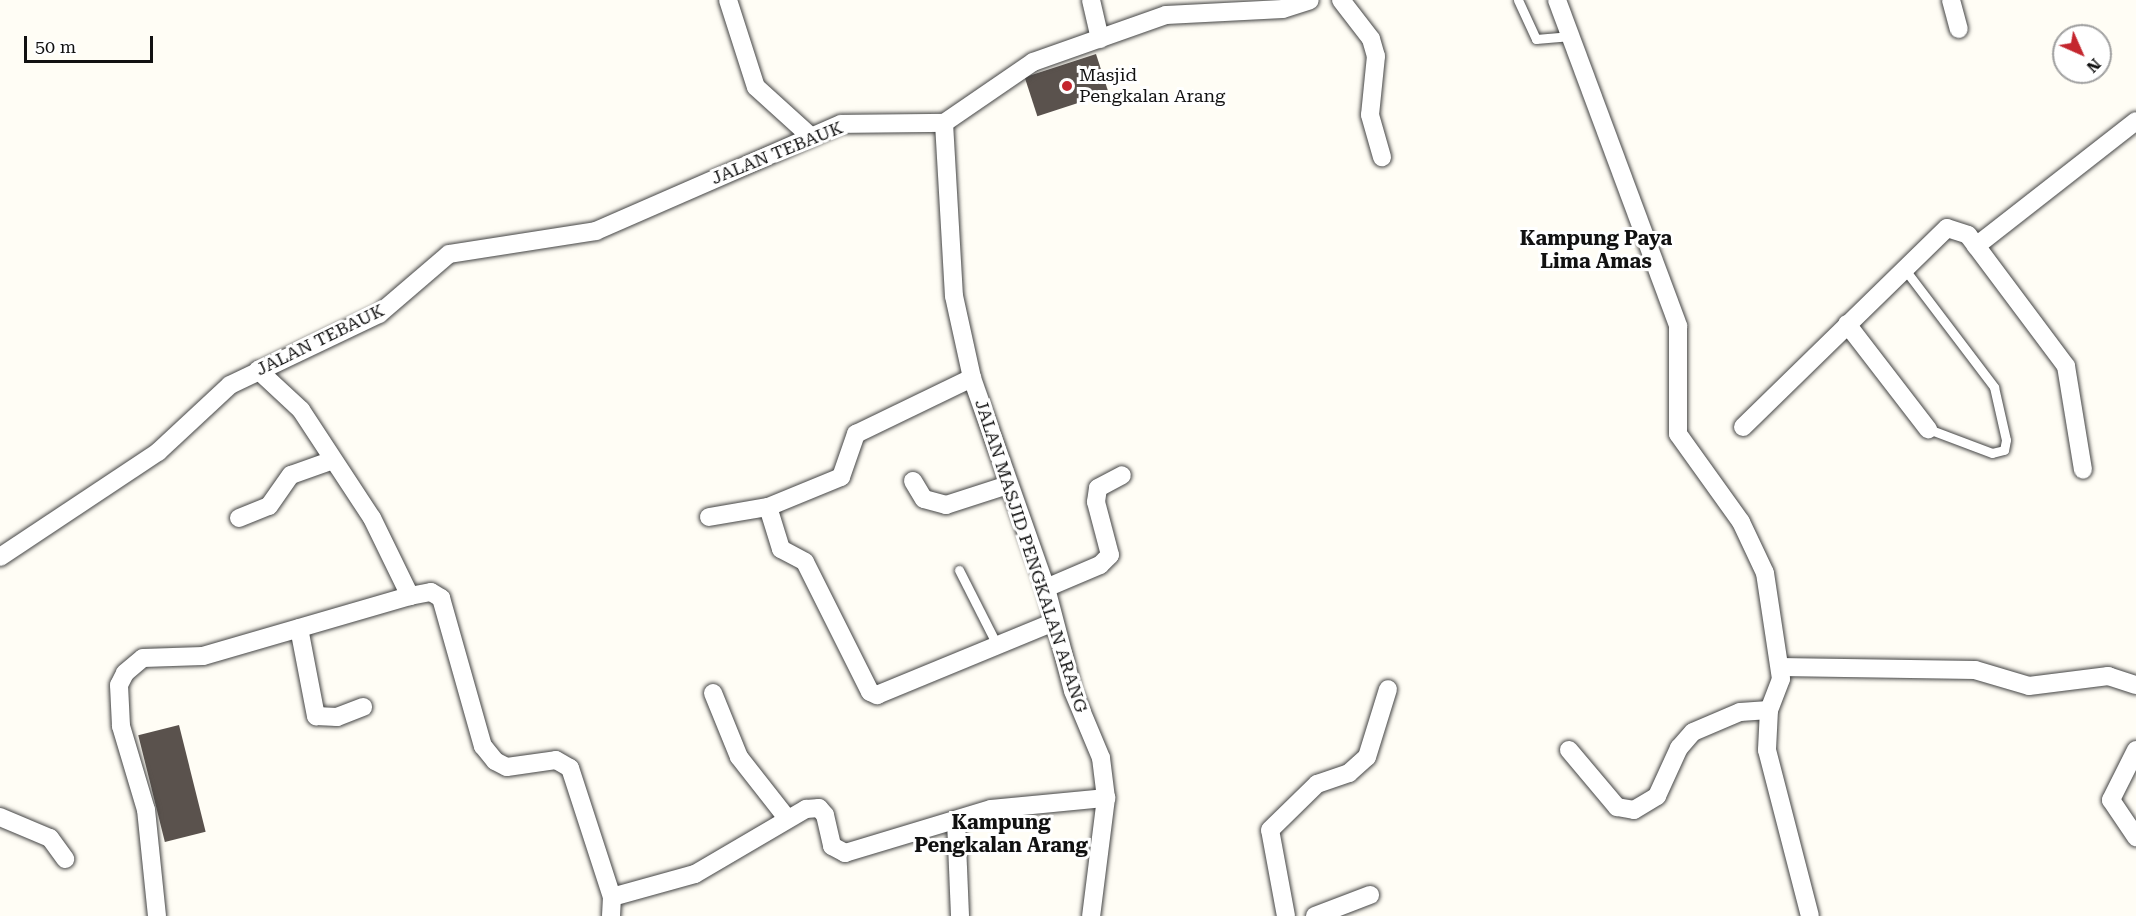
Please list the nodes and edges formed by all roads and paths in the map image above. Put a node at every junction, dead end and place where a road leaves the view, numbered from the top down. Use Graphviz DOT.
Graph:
graph roads {
  1 [pos="728,0"];
  2 [pos="1090,0"];
  3 [pos="1310,0"];
  4 [pos="1341,0"];
  5 [pos="1518,0"];
  6 [pos="1557,0"];
  7 [pos="1951,0"];
  8 [pos="1959,29"];
  9 [pos="1571,36"];
  10 [pos="1100,39"];
  11 [pos="2136,121"];
  12 [pos="944,123"];
  13 [pos="810,136"];
  14 [pos="1382,157"];
  15 [pos="1976,246"];
  16 [pos="1903,267"];
  17 [pos="1847,324"];
  18 [pos="258,370"];
  19 [pos="972,378"];
  20 [pos="1743,427"];
  21 [pos="1928,429"];
  22 [pos="330,460"];
  23 [pos="2083,470"];
  24 [pos="1122,475"];
  25 [pos="913,481"];
  26 [pos="1008,485"];
  27 [pos="768,507"];
  28 [pos="709,517"];
  29 [pos="239,519"];
  30 [pos="0,557"];
  31 [pos="959,570"];
  32 [pos="1046,588"];
  33 [pos="410,596"];
  34 [pos="1052,623"];
  35 [pos="299,628"];
  36 [pos="997,645"];
  37 [pos="1780,667"];
  38 [pos="2136,685"];
  39 [pos="1388,689"];
  40 [pos="713,693"];
  41 [pos="363,707"];
  42 [pos="1769,710"];
  43 [pos="1569,750"];
  44 [pos="2136,750"];
  45 [pos="1106,798"];
  46 [pos="0,817"];
  47 [pos="786,817"];
  48 [pos="956,820"];
  49 [pos="2136,837"];
  50 [pos="65,859"];
  51 [pos="1370,895"];
  52 [pos="612,897"];
  53 [pos="1322,914"];
  54 [pos="157,916"];
  55 [pos="611,916"];
  56 [pos="960,916"];
  57 [pos="1091,916"];
  58 [pos="1286,916"];
  59 [pos="1810,916"];
  1 -- 13 [label="street"];
  2 -- 10 [label="street"];
  3 -- 10 [label="street"];
  4 -- 14 [label="street"];
  5 -- 9 [label="lane"];
  6 -- 9 [label="street"];
  7 -- 8 [label="street"];
  9 -- 37 [label="street"];
  10 -- 12 [label="street"];
  11 -- 15 [label="street"];
  12 -- 13 [label="street, JALAN TEBAUK"];
  12 -- 19 [label="street, JALAN MASJID PENGKALAN ARANG"];
  13 -- 18 [label="street, JALAN TEBAUK"];
  15 -- 16 [label="street"];
  15 -- 23 [label="street"];
  16 -- 17 [label="street"];
  16 -- 21 [label="lane"];
  17 -- 20 [label="street"];
  17 -- 21 [label="street"];
  18 -- 22 [label="street"];
  18 -- 30 [label="street, JALAN TEBAUK"];
  19 -- 26 [label="street, JALAN MASJID PENGKALAN ARANG"];
  19 -- 27 [label="street"];
  22 -- 29 [label="street"];
  22 -- 33 [label="street"];
  24 -- 32 [label="street"];
  25 -- 26 [label="street"];
  26 -- 32 [label="street, JALAN MASJID PENGKALAN ARANG"];
  27 -- 28 [label="street"];
  27 -- 36 [label="street"];
  31 -- 36 [label="lane"];
  32 -- 34 [label="street, JALAN MASJID PENGKALAN ARANG"];
  33 -- 35 [label="street"];
  33 -- 52 [label="street"];
  34 -- 36 [label="street"];
  34 -- 45 [label="street, JALAN MASJID PENGKALAN ARANG"];
  35 -- 41 [label="street"];
  35 -- 54 [label="street"];
  37 -- 38 [label="street"];
  37 -- 42 [label="street"];
  39 -- 58 [label="street"];
  40 -- 47 [label="street"];
  42 -- 43 [label="street"];
  42 -- 59 [label="street"];
  44 -- 49 [label="street"];
  45 -- 48 [label="street"];
  45 -- 57 [label="street, JALAN MASJID PENGKALAN ARANG"];
  46 -- 50 [label="street"];
  47 -- 48 [label="street"];
  47 -- 52 [label="street"];
  48 -- 56 [label="street"];
  51 -- 53 [label="street"];
  52 -- 55 [label="street"];
}
